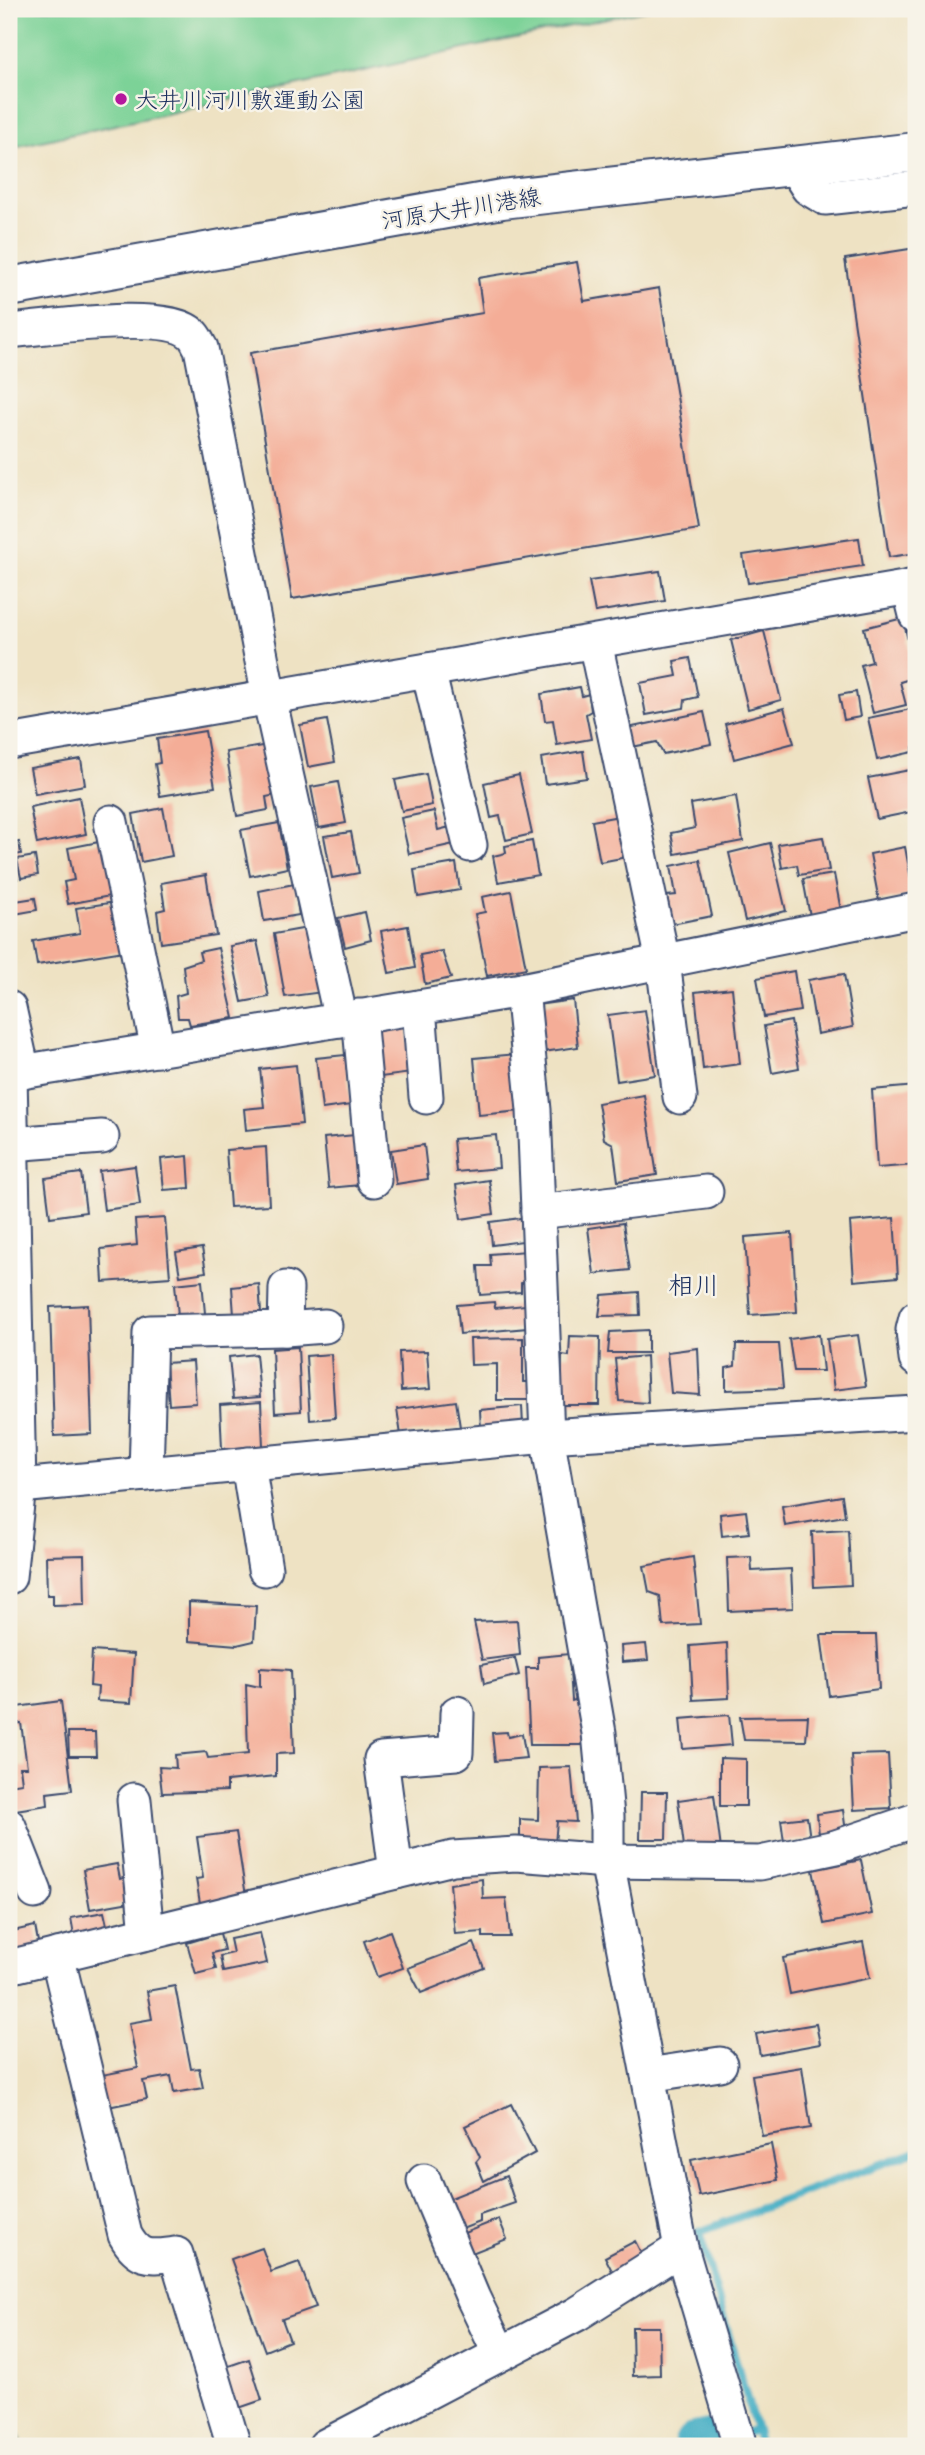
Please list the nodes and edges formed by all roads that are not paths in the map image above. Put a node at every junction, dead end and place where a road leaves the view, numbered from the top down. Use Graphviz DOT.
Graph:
graph roads {
  1 [pos="916,152"];
  2 [pos="794,166"];
  3 [pos="916,188"];
  4 [pos="9,287"];
  5 [pos="9,331"];
  6 [pos="914,596"];
  7 [pos="595,642"];
  8 [pos="428,670"];
  9 [pos="269,697"];
  10 [pos="9,742"];
  11 [pos="111,821"];
  12 [pos="470,845"];
  13 [pos="916,910"];
  14 [pos="663,961"];
  15 [pos="522,990"];
  16 [pos="419,1007"];
  17 [pos="9,1008"];
  18 [pos="350,1018"];
  19 [pos="158,1050"];
  20 [pos="14,1073"];
  21 [pos="426,1097"];
  22 [pos="680,1097"];
  23 [pos="102,1137"];
  24 [pos="11,1144"];
  25 [pos="374,1180"];
  26 [pos="706,1192"];
  27 [pos="538,1212"];
  28 [pos="286,1289"];
  29 [pos="916,1318"];
  30 [pos="326,1326"];
  31 [pos="285,1329"];
  32 [pos="916,1359"];
  33 [pos="916,1413"];
  34 [pos="547,1436"];
  35 [pos="248,1464"];
  36 [pos="146,1474"];
  37 [pos="14,1486"];
  38 [pos="265,1569"];
  39 [pos="9,1577"];
  40 [pos="457,1713"];
  41 [pos="134,1800"];
  42 [pos="916,1820"];
  43 [pos="9,1826"];
  44 [pos="607,1861"];
  45 [pos="396,1872"];
  46 [pos="34,1892"];
  47 [pos="147,1933"];
  48 [pos="57,1955"];
  49 [pos="9,1967"];
  50 [pos="720,2064"];
  51 [pos="648,2075"];
  52 [pos="424,2181"];
  53 [pos="681,2248"];
  54 [pos="500,2354"];
  55 [pos="735,2432"];
  56 [pos="234,2446"];
  57 [pos="325,2446"];
  1 -- 2 [label="main road, 河原大井川港線"];
  2 -- 3 [label="street"];
  2 -- 4 [label="main road, 河原大井川港線"];
  5 -- 9 [label="street"];
  6 -- 7 [label="street"];
  7 -- 8 [label="street"];
  7 -- 14 [label="street"];
  8 -- 9 [label="street"];
  8 -- 12 [label="street"];
  9 -- 10 [label="street"];
  9 -- 18 [label="street"];
  11 -- 19 [label="street"];
  13 -- 14 [label="street"];
  14 -- 15 [label="street"];
  14 -- 22 [label="street"];
  15 -- 16 [label="street"];
  15 -- 27 [label="street"];
  16 -- 18 [label="street"];
  16 -- 21 [label="street"];
  17 -- 20 [label="street"];
  18 -- 19 [label="street"];
  18 -- 25 [label="street"];
  19 -- 20 [label="street"];
  20 -- 24 [label="street"];
  23 -- 24 [label="street"];
  24 -- 37 [label="street"];
  26 -- 27 [label="street"];
  27 -- 34 [label="street"];
  28 -- 31 [label="street"];
  29 -- 32 [label="street"];
  30 -- 31 [label="street"];
  31 -- 36 [label="street"];
  33 -- 34 [label="street"];
  34 -- 35 [label="street"];
  34 -- 44 [label="street"];
  35 -- 36 [label="street"];
  35 -- 38 [label="street"];
  36 -- 37 [label="street"];
  37 -- 39 [label="street"];
  40 -- 45 [label="street"];
  41 -- 47 [label="street"];
  42 -- 44 [label="street"];
  43 -- 46 [label="street"];
  44 -- 45 [label="street"];
  44 -- 51 [label="street"];
  45 -- 47 [label="street"];
  47 -- 48 [label="street"];
  48 -- 49 [label="street"];
  48 -- 56 [label="street"];
  50 -- 51 [label="street"];
  51 -- 53 [label="street"];
  52 -- 54 [label="street"];
  53 -- 54 [label="street"];
  53 -- 55 [label="street"];
  54 -- 57 [label="street"];
}
